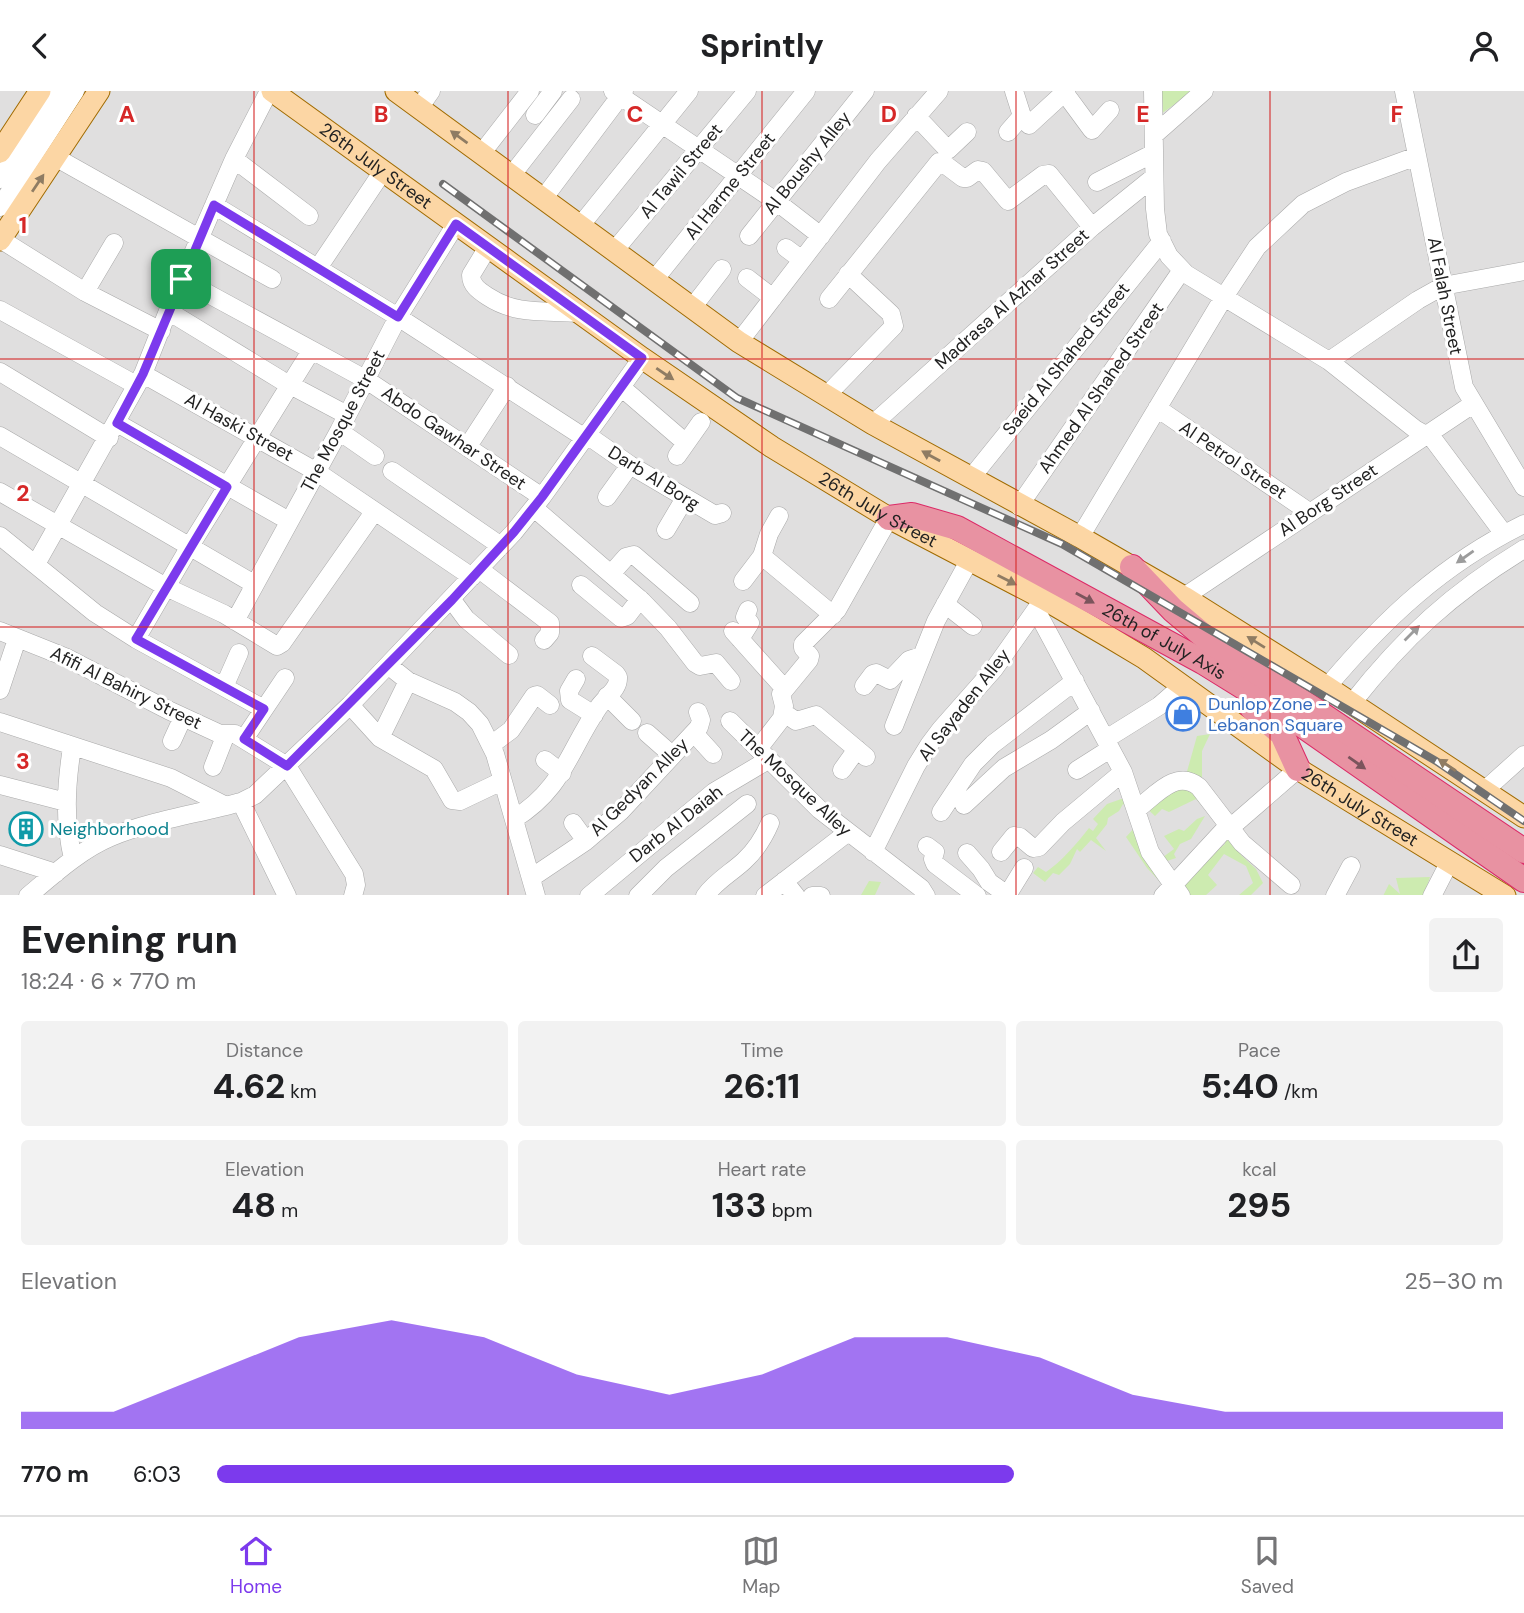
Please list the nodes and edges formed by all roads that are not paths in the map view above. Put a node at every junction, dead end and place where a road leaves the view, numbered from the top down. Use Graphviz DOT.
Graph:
graph roads {
  1 [pos="40,91"];
  2 [pos="59,91"];
  3 [pos="75,91"];
  4 [pos="99,91"];
  5 [pos="271,91"];
  6 [pos="396,91"];
  7 [pos="530,91"];
  8 [pos="552,91"];
  9 [pos="689,91"];
  10 [pos="747,91"];
  11 [pos="806,91"];
  12 [pos="865,91"];
  13 [pos="939,91"];
  14 [pos="1014,91"];
  15 [pos="1153,91"];
  16 [pos="1204,91"];
  17 [pos="1404,91"];
  18 [pos="1065,92"];
  19 [pos="619,93"];
  20 [pos="571,99"];
  21 [pos="425,100"];
  22 [pos="1110,110"];
  23 [pos="535,115"];
  24 [pos="916,115"];
  25 [pos="661,125"];
  26 [pos="1029,125"];
  27 [pos="967,132"];
  28 [pos="1008,132"];
  29 [pos="1154,144"];
  30 [pos="698,151"];
  31 [pos="0,152"];
  32 [pos="481,154"];
  33 [pos="1417,156"];
  34 [pos="55,157"];
  35 [pos="234,159"];
  36 [pos="383,171"];
  37 [pos="511,176"];
  38 [pos="738,176"];
  39 [pos="1154,177"];
  40 [pos="0,179"];
  41 [pos="1097,182"];
  42 [pos="543,199"];
  43 [pos="777,202"];
  44 [pos="214,205"];
  45 [pos="0,207"];
  46 [pos="309,216"];
  47 [pos="456,224"];
  48 [pos="580,226"];
  49 [pos="1092,227"];
  50 [pos="750,236"];
  51 [pos="821,236"];
  52 [pos="199,238"];
  53 [pos="0,240"];
  54 [pos="1162,241"];
  55 [pos="114,243"];
  56 [pos="488,247"];
  57 [pos="786,248"];
  58 [pos="614,251"];
  59 [pos="802,260"];
  60 [pos="318,268"];
  61 [pos="722,269"];
  62 [pos="1182,269"];
  63 [pos="1524,271"];
  64 [pos="848,274"];
  65 [pos="747,278"];
  66 [pos="181,279"];
  67 [pos="272,279"];
  68 [pos="654,280"];
  69 [pos="1443,286"];
  70 [pos="85,292"];
  71 [pos="1224,297"];
  72 [pos="773,298"];
  73 [pos="829,299"];
  74 [pos="692,309"];
  75 [pos="0,310"];
  76 [pos="168,311"];
  77 [pos="579,313"];
  78 [pos="398,317"];
  79 [pos="161,331"];
  80 [pos="739,342"];
  81 [pos="311,351"];
  82 [pos="642,358"];
  83 [pos="1329,361"];
  84 [pos="0,372"];
  85 [pos="365,379"];
  86 [pos="139,380"];
  87 [pos="289,384"];
  88 [pos="507,386"];
  89 [pos="621,387"];
  90 [pos="826,396"];
  91 [pos="1473,404"];
  92 [pos="1157,408"];
  93 [pos="701,422"];
  94 [pos="343,423"];
  95 [pos="873,424"];
  96 [pos="113,430"];
  97 [pos="1426,435"];
  98 [pos="0,436"];
  99 [pos="586,436"];
  100 [pos="257,437"];
  101 [pos="468,446"];
  102 [pos="375,456"];
  103 [pos="630,465"];
  104 [pos="391,471"];
  105 [pos="317,472"];
  106 [pos="971,478"];
  107 [pos="82,485"];
  108 [pos="227,487"];
  109 [pos="1524,487"];
  110 [pos="0,492"];
  111 [pos="607,497"];
  112 [pos="685,498"];
  113 [pos="538,502"];
  114 [pos="1019,506"];
  115 [pos="374,512"];
  116 [pos="1309,512"];
  117 [pos="722,513"];
  118 [pos="779,516"];
  119 [pos="889,518"];
  120 [pos="289,521"];
  121 [pos="1524,524"];
  122 [pos="58,527"];
  123 [pos="666,530"];
  124 [pos="1504,534"];
  125 [pos="0,536"];
  126 [pos="1080,537"];
  127 [pos="501,546"];
  128 [pos="190,547"];
  129 [pos="1524,549"];
  130 [pos="761,557"];
  131 [pos="970,561"];
  132 [pos="36,565"];
  133 [pos="1132,567"];
  134 [pos="475,573"];
  135 [pos="611,574"];
  136 [pos="661,578"];
  137 [pos="743,581"];
  138 [pos="254,584"];
  139 [pos="581,585"];
  140 [pos="166,587"];
  141 [pos="1184,597"];
  142 [pos="452,600"];
  143 [pos="641,600"];
  144 [pos="690,603"];
  145 [pos="945,604"];
  146 [pos="1040,604"];
  147 [pos="748,610"];
  148 [pos="833,615"];
  149 [pos="235,621"];
  150 [pos="974,626"];
  151 [pos="0,631"];
  152 [pos="1373,634"];
  153 [pos="18,639"];
  154 [pos="136,639"];
  155 [pos="544,641"];
  156 [pos="1165,642"];
  157 [pos="1394,652"];
  158 [pos="239,653"];
  159 [pos="509,655"];
  160 [pos="592,656"];
  161 [pos="921,656"];
  162 [pos="388,665"];
  163 [pos="285,678"];
  164 [pos="576,679"];
  165 [pos="408,681"];
  166 [pos="731,681"];
  167 [pos="1074,681"];
  168 [pos="864,686"];
  169 [pos="1182,686"];
  170 [pos="224,687"];
  171 [pos="1327,687"];
  172 [pos="784,688"];
  173 [pos="0,690"];
  174 [pos="607,696"];
  175 [pos="1352,703"];
  176 [pos="350,705"];
  177 [pos="550,705"];
  178 [pos="264,709"];
  179 [pos="1091,711"];
  180 [pos="698,712"];
  181 [pos="784,713"];
  182 [pos="594,715"];
  183 [pos="183,717"];
  184 [pos="1308,717"];
  185 [pos="632,721"];
  186 [pos="730,721"];
  187 [pos="0,722"];
  188 [pos="894,726"];
  189 [pos="647,733"];
  190 [pos="694,733"];
  191 [pos="235,736"];
  192 [pos="380,738"];
  193 [pos="172,741"];
  194 [pos="491,744"];
  195 [pos="1108,744"];
  196 [pos="72,747"];
  197 [pos="713,754"];
  198 [pos="763,754"];
  199 [pos="672,755"];
  200 [pos="1524,755"];
  201 [pos="545,760"];
  202 [pos="287,766"];
  203 [pos="213,767"];
  204 [pos="1298,769"];
  205 [pos="842,770"];
  206 [pos="1077,770"];
  207 [pos="1123,772"];
  208 [pos="562,773"];
  209 [pos="502,781"];
  210 [pos="0,785"];
  211 [pos="699,789"];
  212 [pos="1485,790"];
  213 [pos="66,802"];
  214 [pos="233,804"];
  215 [pos="747,804"];
  216 [pos="964,805"];
  217 [pos="1136,810"];
  218 [pos="941,812"];
  219 [pos="1524,817"];
  220 [pos="514,820"];
  221 [pos="679,821"];
  222 [pos="573,823"];
  223 [pos="770,823"];
  224 [pos="1230,828"];
  225 [pos="848,833"];
  226 [pos="586,841"];
  227 [pos="927,846"];
  228 [pos="1524,851"];
  229 [pos="873,852"];
  230 [pos="1001,852"];
  231 [pos="967,853"];
  232 [pos="0,855"];
  233 [pos="73,859"];
  234 [pos="1450,861"];
  235 [pos="935,864"];
  236 [pos="1352,866"];
  237 [pos="1024,868"];
  238 [pos="56,873"];
  239 [pos="983,875"];
  240 [pos="531,878"];
  241 [pos="1524,880"];
  242 [pos="783,881"];
  243 [pos="1291,885"];
  244 [pos="1524,891"];
  245 [pos="40,892"];
  246 [pos="923,892"];
  247 [pos="1172,892"];
  248 [pos="974,893"];
  249 [pos="287,895"];
  250 [pos="352,895"];
  251 [pos="536,895"];
  252 [pos="589,895"];
  253 [pos="638,895"];
  254 [pos="705,895"];
  255 [pos="765,895"];
  256 [pos="796,895"];
  257 [pos="812,895"];
  258 [pos="821,895"];
  259 [pos="1009,895"];
  260 [pos="1335,895"];
  261 [pos="1432,895"];
  262 [pos="1504,895"];
  1 -- 31 [label="main road"];
  2 -- 40 [label="street"];
  3 -- 45 [label="street"];
  4 -- 34 [label="main road"];
  5 -- 35 [label="street"];
  5 -- 36 [label="main road, 26th July Street"];
  6 -- 21 [label="main road"];
  7 -- 32 [label="street"];
  8 -- 23 [label="street"];
  9 -- 25 [label="street"];
  10 -- 30 [label="street, Al Tawil Street"];
  11 -- 38 [label="street, Al Harme Street"];
  12 -- 43 [label="street, Al Boushy Alley"];
  13 -- 24 [label="street"];
  14 -- 28 [label="street"];
  15 -- 29 [label="street"];
  16 -- 29 [label="street"];
  17 -- 33 [label="street, Al Falah Street"];
  18 -- 22 [label="street"];
  18 -- 26 [label="street"];
  19 -- 25 [label="street"];
  19 -- 42 [label="street"];
  20 -- 37 [label="street"];
  32 -- 21 [label="main road, one-way"];
  24 -- 27 [label="street"];
  24 -- 51 [label="street"];
  25 -- 30 [label="street"];
  25 -- 48 [label="street"];
  29 -- 39 [label="street"];
  29 -- 41 [label="street"];
  30 -- 38 [label="street"];
  30 -- 58 [label="street, Al Tawil Street"];
  32 -- 37 [label="main road"];
  33 -- 69 [label="street, Al Falah Street"];
  33 -- 71 [label="street"];
  34 -- 52 [label="street"];
  53 -- 34 [label="main road, one-way"];
  35 -- 44 [label="street"];
  35 -- 46 [label="street"];
  36 -- 47 [label="main road, 26th July Street"];
  36 -- 60 [label="street"];
  37 -- 42 [label="main road"];
  38 -- 43 [label="street"];
  38 -- 68 [label="street, Al Harme Street"];
  39 -- 49 [label="street, Madrasa Al Azhar Street"];
  39 -- 54 [label="street"];
  42 -- 48 [label="main road"];
  43 -- 50 [label="street, Al Boushy Alley"];
  43 -- 51 [label="street"];
  44 -- 52 [label="street"];
  44 -- 60 [label="street, Darb Al Borg"];
  47 -- 56 [label="main road, 26th July Street"];
  47 -- 78 [label="street, The Mosque Street"];
  48 -- 58 [label="main road"];
  49 -- 64 [label="street"];
  49 -- 95 [label="street, Madrasa Al Azhar Street"];
  51 -- 59 [label="street"];
  52 -- 66 [label="street"];
  52 -- 67 [label="street"];
  53 -- 70 [label="street"];
  54 -- 62 [label="street"];
  54 -- 106 [label="street, Saeid Al Shahed Street"];
  55 -- 70 [label="street"];
  56 -- 77 [label="main road, 26th July Street"];
  56 -- 77 [label="street"];
  57 -- 59 [label="street"];
  58 -- 68 [label="main road"];
  59 -- 72 [label="street"];
  60 -- 78 [label="street, Darb Al Borg"];
  61 -- 74 [label="street"];
  62 -- 71 [label="street"];
  62 -- 114 [label="street, Ahmed Al Shahed Street"];
  63 -- 69 [label="street"];
  64 -- 73 [label="street"];
  64 -- 90 [label="street"];
  65 -- 72 [label="street"];
  66 -- 76 [label="street"];
  66 -- 81 [label="street, Abdo Gawhar Street"];
  68 -- 74 [label="main road"];
  69 -- 83 [label="street"];
  69 -- 91 [label="street, Al Falah Street"];
  70 -- 79 [label="street"];
  71 -- 83 [label="street"];
  71 -- 92 [label="street"];
  72 -- 80 [label="street"];
  74 -- 80 [label="main road"];
  75 -- 86 [label="street, Al Haski Street"];
  76 -- 79 [label="street"];
  76 -- 87 [label="street"];
  77 -- 82 [label="main road, 26th July Street"];
  78 -- 85 [label="street, The Mosque Street"];
  78 -- 88 [label="street, Darb Al Borg"];
  79 -- 86 [label="street"];
  80 -- 90 [label="main road"];
  81 -- 85 [label="street, Abdo Gawhar Street"];
  81 -- 87 [label="street"];
  82 -- 89 [label="street"];
  82 -- 119 [label="main road, 26th July Street, one-way"];
  83 -- 97 [label="street"];
  84 -- 96 [label="street"];
  85 -- 94 [label="street, The Mosque Street"];
  85 -- 101 [label="street, Abdo Gawhar Street"];
  86 -- 96 [label="street"];
  86 -- 100 [label="street, Al Haski Street"];
  87 -- 94 [label="street"];
  87 -- 100 [label="street"];
  88 -- 99 [label="street, Darb Al Borg"];
  88 -- 101 [label="street"];
  89 -- 93 [label="street"];
  89 -- 99 [label="street"];
  90 -- 95 [label="main road"];
  91 -- 97 [label="street, Al Borg Street"];
  91 -- 109 [label="street, Al Falah Street"];
  92 -- 116 [label="street, Al Petrol Street"];
  92 -- 126 [label="street"];
  94 -- 102 [label="street"];
  94 -- 105 [label="street, The Mosque Street"];
  106 -- 95 [label="main road, one-way"];
  96 -- 107 [label="street"];
  96 -- 108 [label="street"];
  97 -- 116 [label="street, Al Borg Street"];
  97 -- 124 [label="street"];
  98 -- 107 [label="street"];
  99 -- 103 [label="street, Darb Al Borg"];
  99 -- 113 [label="street"];
  100 -- 105 [label="street, Al Haski Street"];
  100 -- 108 [label="street"];
  101 -- 113 [label="street, Abdo Gawhar Street"];
  103 -- 111 [label="street"];
  103 -- 112 [label="street, Darb Al Borg"];
  104 -- 127 [label="street"];
  105 -- 115 [label="street, Al Haski Street"];
  105 -- 120 [label="street, The Mosque Street"];
  106 -- 114 [label="main road"];
  107 -- 122 [label="street"];
  107 -- 128 [label="street"];
  108 -- 120 [label="street"];
  108 -- 128 [label="street"];
  110 -- 122 [label="street"];
  112 -- 117 [label="street, Darb Al Borg"];
  112 -- 123 [label="street"];
  113 -- 127 [label="street"];
  113 -- 135 [label="street, Abdo Gawhar Street"];
  114 -- 126 [label="main road"];
  115 -- 134 [label="street, Al Haski Street"];
  115 -- 149 [label="street"];
  116 -- 141 [label="street, Al Borg Street"];
  118 -- 130 [label="street"];
  119 -- 131 [label="main road, 26th July Street"];
  119 -- 148 [label="street"];
  119 -- 156 [label="highway, 26th of July Axis, one-way"];
  120 -- 138 [label="street, The Mosque Street"];
  121 -- 124 [label="street"];
  122 -- 132 [label="street"];
  122 -- 140 [label="street"];
  124 -- 152 [label="street, one-way"];
  125 -- 132 [label="street"];
  126 -- 133 [label="main road"];
  127 -- 134 [label="street"];
  128 -- 138 [label="street"];
  128 -- 140 [label="street"];
  157 -- 129 [label="street, one-way"];
  130 -- 137 [label="street"];
  130 -- 148 [label="street"];
  131 -- 145 [label="street"];
  131 -- 146 [label="main road, 26th July Street, one-way"];
  132 -- 154 [label="street"];
  133 -- 141 [label="main road"];
  133 -- 184 [label="highway, 26th of July Axis"];
  134 -- 142 [label="street"];
  134 -- 155 [label="street, Al Haski Street"];
  135 -- 136 [label="street"];
  135 -- 143 [label="street, Abdo Gawhar Street"];
  136 -- 143 [label="street"];
  136 -- 144 [label="street"];
  138 -- 149 [label="street, The Mosque Street"];
  139 -- 143 [label="street"];
  140 -- 149 [label="street"];
  140 -- 154 [label="street"];
  171 -- 141 [label="main road, one-way"];
  142 -- 159 [label="street"];
  142 -- 162 [label="street"];
  143 -- 166 [label="street, Abdo Gawhar Street"];
  145 -- 150 [label="street"];
  145 -- 161 [label="street"];
  146 -- 167 [label="street"];
  146 -- 169 [label="main road, 26th July Street"];
  146 -- 229 [label="street, Al Sayaden Alley"];
  147 -- 172 [label="street"];
  148 -- 172 [label="street"];
  151 -- 153 [label="street, Afifi Al Bahiry Street"];
  152 -- 157 [label="street"];
  152 -- 171 [label="street"];
  153 -- 173 [label="street"];
  153 -- 183 [label="street, Afifi Al Bahiry Street"];
  154 -- 170 [label="street"];
  156 -- 184 [label="highway, 26th of July Axis"];
  156 -- 204 [label="highway"];
  157 -- 175 [label="street"];
  158 -- 170 [label="street"];
  160 -- 174 [label="street"];
  161 -- 168 [label="street"];
  161 -- 188 [label="street"];
  162 -- 165 [label="street"];
  162 -- 176 [label="street"];
  163 -- 178 [label="street"];
  164 -- 182 [label="street"];
  165 -- 192 [label="street"];
  165 -- 194 [label="street"];
  167 -- 179 [label="street"];
  167 -- 218 [label="street"];
  169 -- 195 [label="street"];
  169 -- 204 [label="main road, 26th July Street"];
  170 -- 178 [label="street"];
  171 -- 175 [label="main road"];
  172 -- 181 [label="street"];
  174 -- 182 [label="street"];
  174 -- 185 [label="street"];
  212 -- 175 [label="main road, one-way"];
  176 -- 192 [label="street"];
  176 -- 202 [label="street"];
  177 -- 194 [label="street"];
  178 -- 191 [label="street"];
  179 -- 195 [label="street"];
  179 -- 216 [label="street"];
  180 -- 190 [label="street, Al Gedyan Alley"];
  181 -- 198 [label="street"];
  181 -- 205 [label="street"];
  182 -- 208 [label="street"];
  183 -- 191 [label="street, Afifi Al Bahiry Street"];
  183 -- 193 [label="street"];
  184 -- 228 [label="highway, 26th of July Axis"];
  184 -- 241 [label="highway, 26th of July Axis, one-way"];
  186 -- 198 [label="street, The Mosque Alley"];
  187 -- 196 [label="street"];
  189 -- 199 [label="street"];
  190 -- 197 [label="street"];
  190 -- 199 [label="street, Al Gedyan Alley"];
  191 -- 202 [label="street, Afifi Al Bahiry Street"];
  191 -- 203 [label="street"];
  192 -- 209 [label="street"];
  194 -- 209 [label="street"];
  195 -- 206 [label="street"];
  195 -- 207 [label="street"];
  196 -- 213 [label="street"];
  196 -- 214 [label="street"];
  198 -- 221 [label="street, Darb Al Daiah"];
  198 -- 225 [label="street, The Mosque Alley"];
  199 -- 226 [label="street, Al Gedyan Alley"];
  200 -- 212 [label="street"];
  201 -- 208 [label="street"];
  202 -- 214 [label="street"];
  202 -- 250 [label="street"];
  204 -- 224 [label="street"];
  204 -- 234 [label="main road, 26th July Street"];
  207 -- 217 [label="street"];
  207 -- 230 [label="street"];
  208 -- 220 [label="street"];
  209 -- 220 [label="street"];
  210 -- 213 [label="street"];
  211 -- 221 [label="street"];
  212 -- 219 [label="main road"];
  213 -- 233 [label="street"];
  214 -- 233 [label="street"];
  214 -- 249 [label="street"];
  215 -- 253 [label="street"];
  217 -- 224 [label="street"];
  217 -- 247 [label="street"];
  220 -- 240 [label="street"];
  221 -- 252 [label="street, Darb Al Daiah"];
  222 -- 226 [label="street"];
  223 -- 254 [label="street"];
  224 -- 243 [label="street"];
  224 -- 247 [label="street"];
  225 -- 229 [label="street, The Mosque Alley"];
  225 -- 242 [label="street"];
  226 -- 240 [label="street, Al Gedyan Alley"];
  227 -- 235 [label="street"];
  229 -- 246 [label="street, The Mosque Alley"];
  231 -- 239 [label="street"];
  232 -- 238 [label="street"];
  233 -- 238 [label="street"];
  234 -- 261 [label="street"];
  234 -- 262 [label="main road, 26th July Street"];
  235 -- 246 [label="street"];
  235 -- 248 [label="street"];
  236 -- 260 [label="street"];
  237 -- 259 [label="street"];
  238 -- 245 [label="street"];
  239 -- 248 [label="street"];
  239 -- 259 [label="street"];
  240 -- 251 [label="street"];
  242 -- 255 [label="street"];
  242 -- 256 [label="street"];
  244 -- 262 [label="main road"];
  257 -- 258 [label="street"];
}
